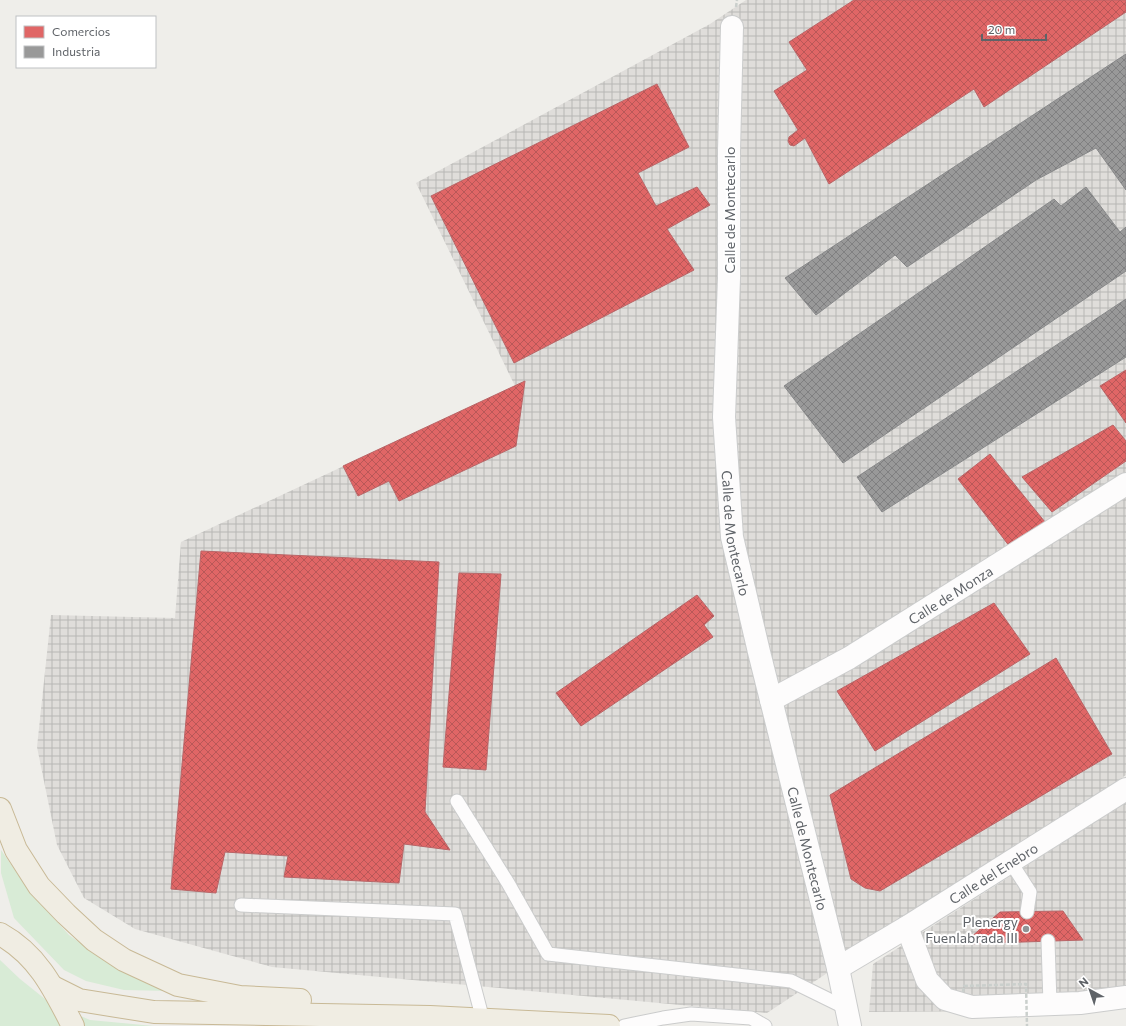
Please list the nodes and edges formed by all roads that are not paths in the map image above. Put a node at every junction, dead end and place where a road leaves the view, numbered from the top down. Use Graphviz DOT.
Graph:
graph roads {
  1 [pos="732,27"];
  2 [pos="1126,484"];
  3 [pos="771,700"];
  4 [pos="1126,789"];
  5 [pos="457,801"];
  6 [pos="0,809"];
  7 [pos="1010,861"];
  8 [pos="241,905"];
  9 [pos="1027,912"];
  10 [pos="0,922"];
  11 [pos="906,927"];
  12 [pos="5,937"];
  13 [pos="1048,941"];
  14 [pos="838,968"];
  15 [pos="53,986"];
  16 [pos="1126,997"];
  17 [pos="1050,1004"];
  18 [pos="430,1017"];
  19 [pos="848,1017"];
  20 [pos="483,1020"];
  21 [pos="73,1026"];
  22 [pos="609,1026"];
  23 [pos="624,1026"];
  24 [pos="765,1026"];
  1 -- 3 [label="street, Calle de Montecarlo"];
  2 -- 3 [label="street, Calle de Monza"];
  3 -- 14 [label="street, Calle de Montecarlo"];
  4 -- 7 [label="street, Calle del Enebro"];
  5 -- 19 [label="lane"];
  6 -- 18 [label="highway"];
  7 -- 9 [label="lane"];
  7 -- 11 [label="street, Calle del Enebro"];
  8 -- 20 [label="lane"];
  10 -- 12 [label="highway"];
  11 -- 14 [label="street, Calle del Enebro"];
  11 -- 17 [label="street"];
  12 -- 15 [label="highway"];
  13 -- 17 [label="lane"];
  14 -- 19 [label="street, Calle de Montecarlo"];
  15 -- 18 [label="highway"];
  15 -- 21 [label="highway"];
  16 -- 17 [label="street"];
  18 -- 20 [label="highway"];
  20 -- 22 [label="highway"];
  23 -- 24 [label="lane"];
}
